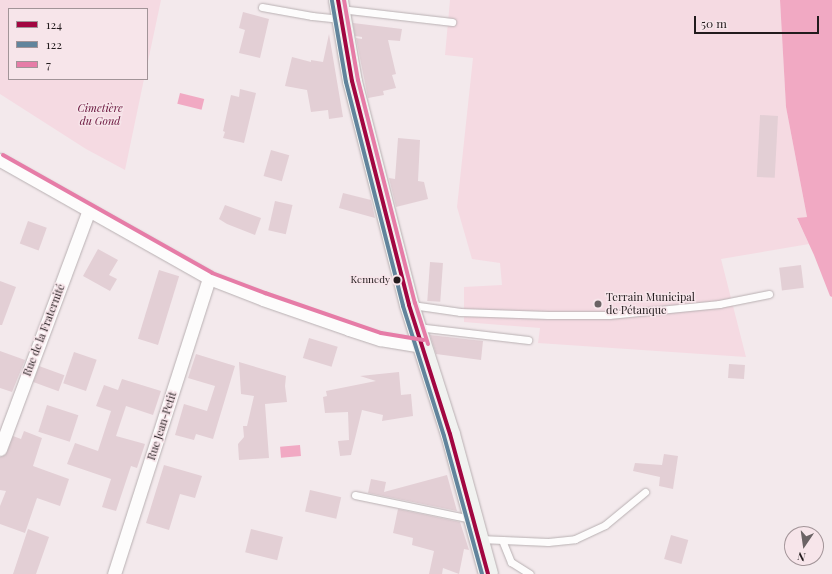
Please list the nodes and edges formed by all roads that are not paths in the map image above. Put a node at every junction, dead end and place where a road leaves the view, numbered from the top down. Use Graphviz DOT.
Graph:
graph roads {
  1 [pos="262,7"];
  2 [pos="340,9"];
  3 [pos="452,22"];
  4 [pos="0,160"];
  5 [pos="89,210"];
  6 [pos="209,278"];
  7 [pos="769,294"];
  8 [pos="410,305"];
  9 [pos="416,327"];
  10 [pos="528,340"];
  11 [pos="422,346"];
  12 [pos="0,449"];
  13 [pos="645,492"];
  14 [pos="355,495"];
  15 [pos="473,519"];
  16 [pos="478,538"];
  17 [pos="502,540"];
  18 [pos="114,574"];
  19 [pos="488,574"];
  20 [pos="530,574"];
  1 -- 2 [label="lane"];
  2 -- 3 [label="lane"];
  2 -- 8 [label="main road"];
  4 -- 5 [label="street"];
  5 -- 6 [label="street"];
  5 -- 12 [label="street, Rue de la Fraternité"];
  6 -- 11 [label="street"];
  6 -- 18 [label="street, Rue Jean-Petit"];
  7 -- 8 [label="lane"];
  8 -- 9 [label="main road"];
  9 -- 10 [label="lane"];
  9 -- 11 [label="main road"];
  11 -- 15 [label="main road"];
  13 -- 17 [label="lane"];
  14 -- 15 [label="lane"];
  15 -- 16 [label="main road"];
  16 -- 17 [label="lane"];
  16 -- 19 [label="main road"];
  17 -- 20 [label="lane"];
}
